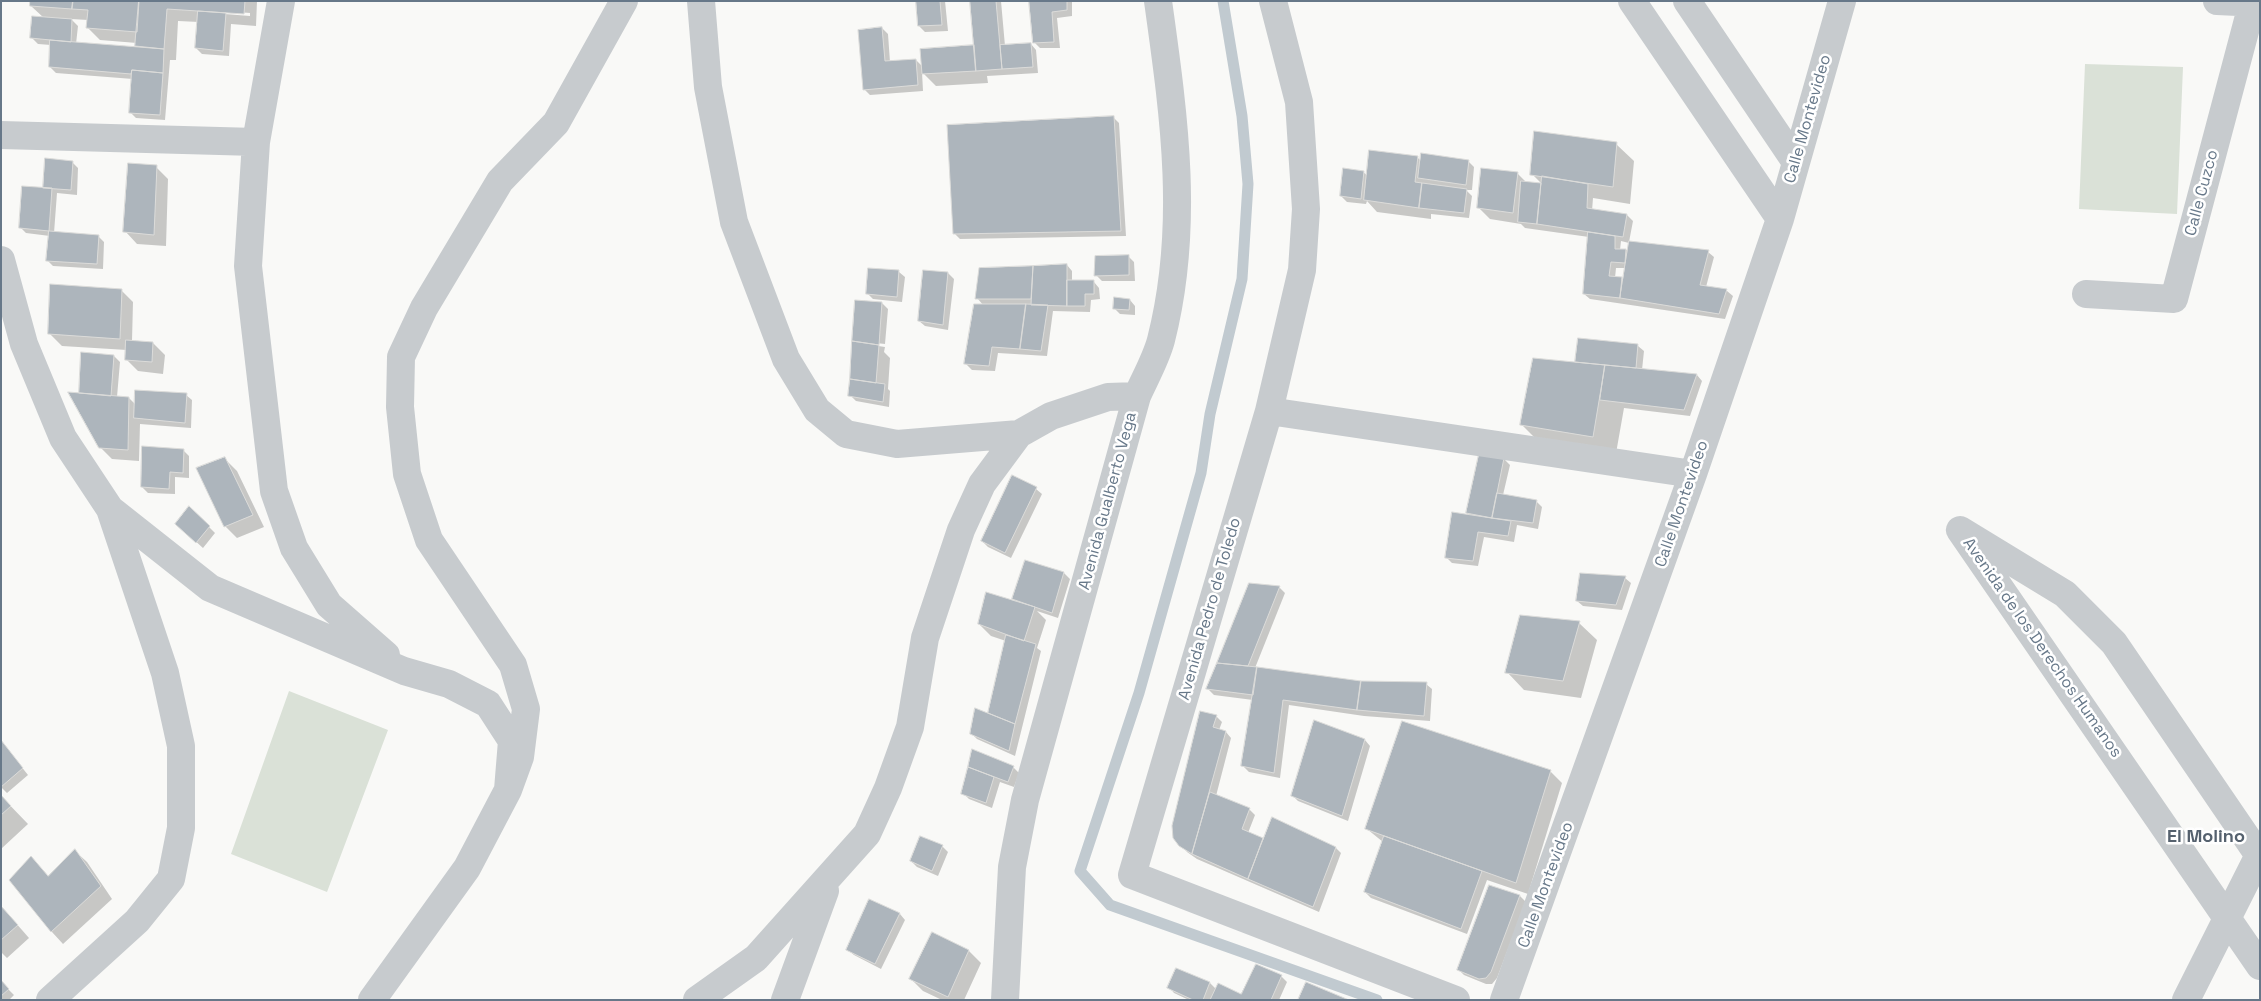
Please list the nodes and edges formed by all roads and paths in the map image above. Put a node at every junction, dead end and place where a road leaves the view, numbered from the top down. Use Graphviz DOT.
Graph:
graph roads {
  1 [pos="281,1"];
  2 [pos="624,1"];
  3 [pos="701,1"];
  4 [pos="1158,1"];
  5 [pos="1273,1"];
  6 [pos="1632,1"];
  7 [pos="1687,1"];
  8 [pos="1842,1"];
  9 [pos="2217,1"];
  10 [pos="2255,2"];
  11 [pos="1,135"];
  12 [pos="256,142"];
  13 [pos="1795,161"];
  14 [pos="1780,219"];
  15 [pos="1,260"];
  16 [pos="2086,294"];
  17 [pos="1137,396"];
  18 [pos="1269,411"];
  19 [pos="1019,434"];
  20 [pos="1693,474"];
  21 [pos="110,509"];
  22 [pos="404,671"];
  23 [pos="508,790"];
  24 [pos="2259,855"];
  25 [pos="829,878"];
  26 [pos="2228,918"];
  27 [pos="2260,966"];
  28 [pos="50,1000"];
  29 [pos="372,1000"];
  30 [pos="697,1000"];
  31 [pos="785,1000"];
  32 [pos="1005,1000"];
  33 [pos="1456,1000"];
  34 [pos="1504,1000"];
  35 [pos="2186,1000"];
  1 -- 12 [label="street"];
  2 -- 23 [label="street"];
  3 -- 19 [label="street"];
  4 -- 17 [label="street, Avenida Gualberto Vega"];
  5 -- 18 [label="street, Avenida Pedro de Toledo"];
  6 -- 14 [label="street"];
  7 -- 13 [label="street"];
  8 -- 13 [label="street, Calle Montevideo"];
  9 -- 10 [label="street"];
  10 -- 16 [label="street, Calle Cuzco"];
  11 -- 12 [label="street"];
  12 -- 22 [label="street"];
  13 -- 14 [label="street, Calle Montevideo"];
  14 -- 20 [label="street, Calle Montevideo"];
  15 -- 21 [label="street"];
  17 -- 19 [label="street"];
  17 -- 32 [label="street, Avenida Gualberto Vega"];
  18 -- 20 [label="street"];
  18 -- 33 [label="street, Avenida Pedro de Toledo"];
  19 -- 25 [label="street"];
  20 -- 34 [label="street, Calle Montevideo"];
  21 -- 22 [label="street"];
  21 -- 28 [label="street"];
  22 -- 23 [label="street"];
  23 -- 29 [label="street"];
  24 -- 26 [label="street"];
  24 -- 26 [label="street, Avenida de los Derechos Humanos"];
  25 -- 30 [label="street"];
  25 -- 31 [label="street"];
  26 -- 27 [label="street, Avenida de los Derechos Humanos"];
  26 -- 35 [label="street"];
}
